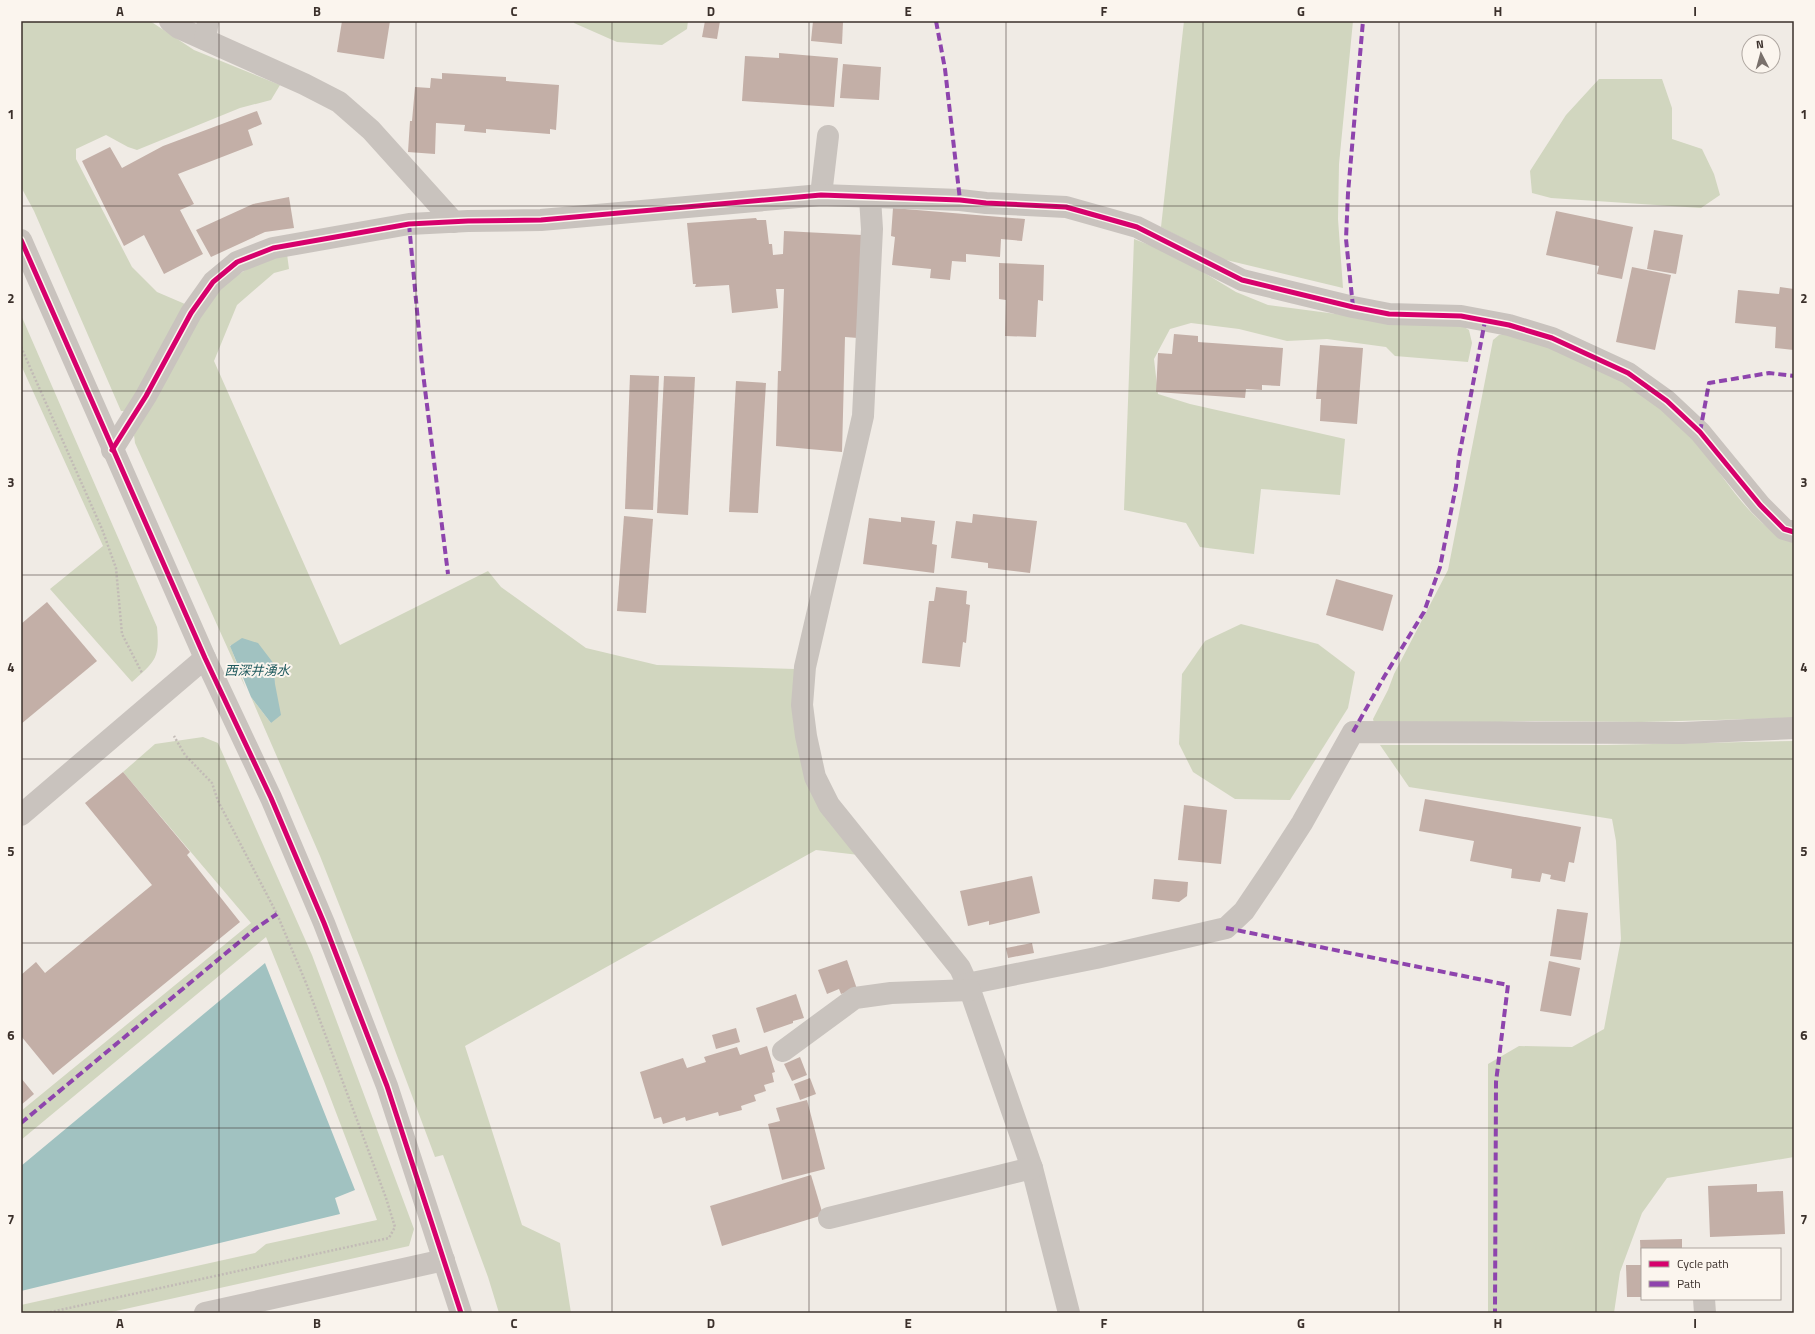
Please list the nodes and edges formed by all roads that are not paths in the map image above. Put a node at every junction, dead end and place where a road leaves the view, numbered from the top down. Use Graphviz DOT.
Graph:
graph roads {
  1 [pos="170,21"];
  2 [pos="207,30"];
  3 [pos="828,136"];
  4 [pos="820,195"];
  5 [pos="870,198"];
  6 [pos="454,222"];
  7 [pos="21,240"];
  8 [pos="112,450"];
  9 [pos="1794,532"];
  10 [pos="205,658"];
  11 [pos="1794,728"];
  12 [pos="21,815"];
  13 [pos="969,987"];
  14 [pos="783,1051"];
  15 [pos="1032,1168"];
  16 [pos="829,1218"];
  17 [pos="444,1260"];
  18 [pos="1704,1300"];
  19 [pos="205,1313"];
  20 [pos="461,1313"];
  21 [pos="1069,1313"];
  22 [pos="1705,1313"];
  1 -- 2 [label="street"];
  2 -- 6 [label="street"];
  3 -- 4 [label="street"];
  4 -- 5 [label="street"];
  4 -- 6 [label="street"];
  5 -- 9 [label="street"];
  5 -- 13 [label="street"];
  6 -- 8 [label="street"];
  7 -- 8 [label="street"];
  8 -- 10 [label="street"];
  10 -- 12 [label="street"];
  10 -- 17 [label="street"];
  11 -- 13 [label="street"];
  13 -- 14 [label="street"];
  13 -- 15 [label="street"];
  15 -- 16 [label="street"];
  15 -- 21 [label="street"];
  17 -- 19 [label="street"];
  17 -- 20 [label="street"];
  18 -- 22 [label="street"];
}
